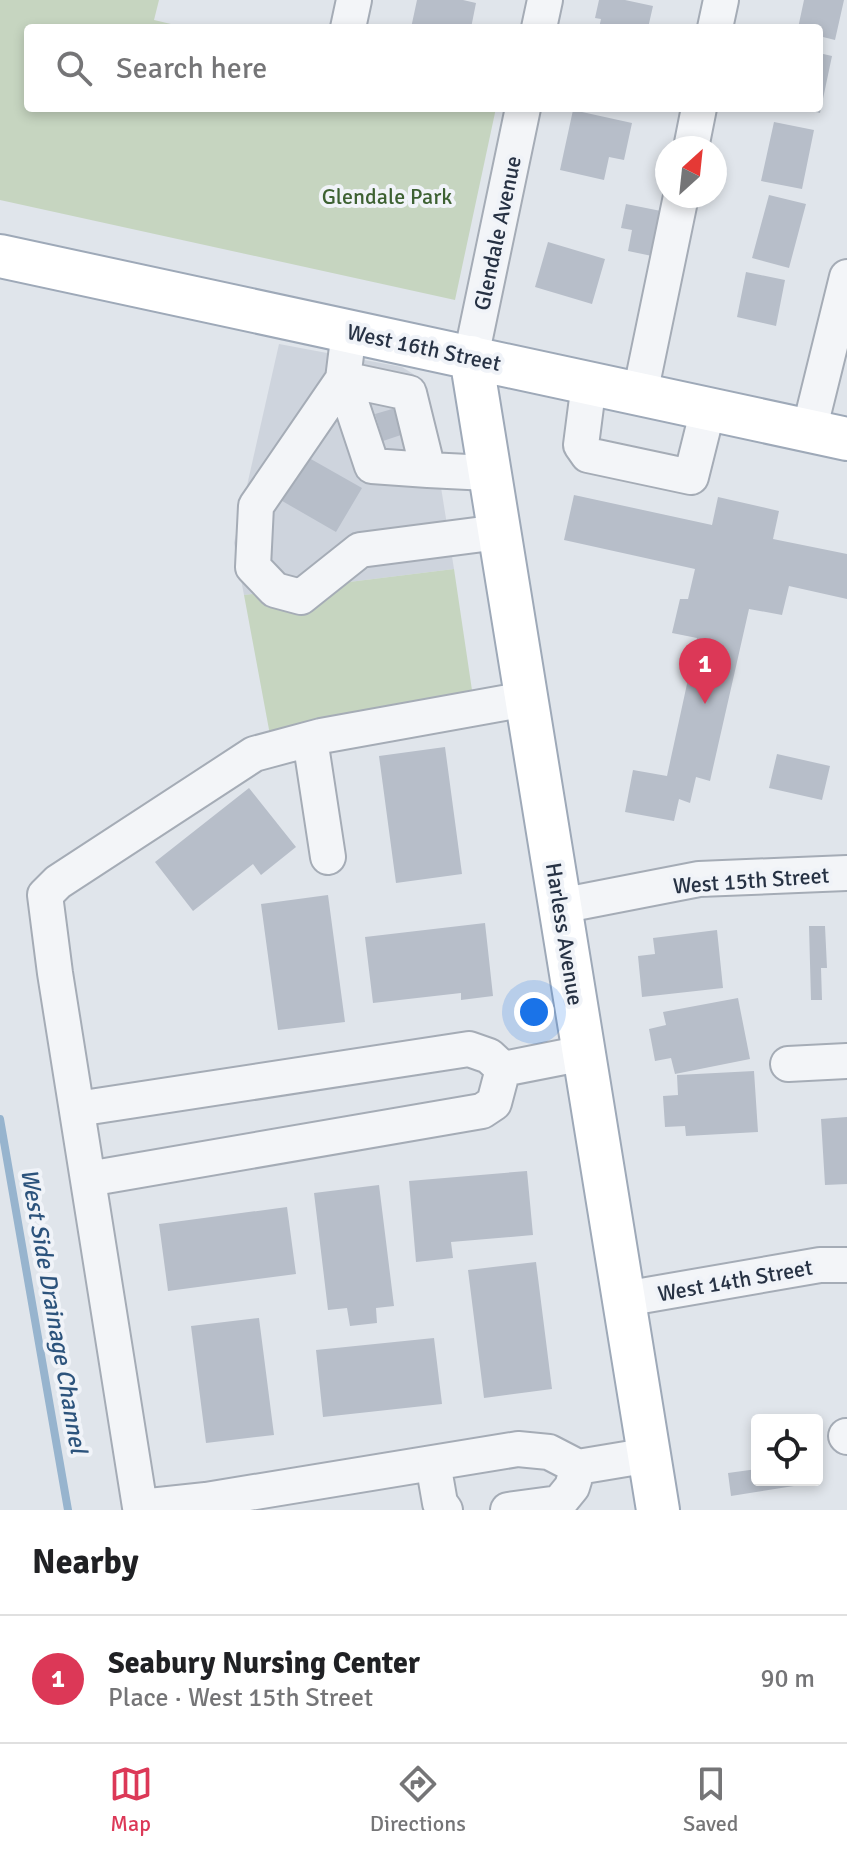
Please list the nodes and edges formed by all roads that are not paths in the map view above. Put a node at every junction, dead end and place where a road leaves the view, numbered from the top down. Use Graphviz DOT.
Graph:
graph roads {
  1 [pos="354,0"];
  2 [pos="545,0"];
  3 [pos="721,0"];
  4 [pos="349,24"];
  5 [pos="540,24"];
  6 [pos="716,24"];
  7 [pos="522,112"];
  8 [pos="698,112"];
  9 [pos="693,136"];
  10 [pos="679,208"];
  11 [pos="0,256"];
  12 [pos="847,277"];
  13 [pos="349,331"];
  14 [pos="471,357"];
  15 [pos="343,379"];
  16 [pos="589,383"];
  17 [pos="640,394"];
  18 [pos="708,409"];
  19 [pos="828,435"];
  20 [pos="428,470"];
  21 [pos="488,473"];
  22 [pos="499,532"];
  23 [pos="526,699"];
  24 [pos="310,739"];
  25 [pos="328,857"];
  26 [pos="847,873"];
  27 [pos="560,906"];
  28 [pos="584,1053"];
  29 [pos="847,1061"];
  30 [pos="788,1064"];
  31 [pos="503,1069"];
  32 [pos="77,1109"];
  33 [pos="88,1179"];
  34 [pos="847,1265"];
  35 [pos="624,1299"];
  36 [pos="650,1455"];
  37 [pos="433,1463"];
  38 [pos="578,1467"];
  39 [pos="140,1509"];
  40 [pos="445,1510"];
  41 [pos="508,1510"];
  42 [pos="658,1510"];
  1 -- 4 [label="street"];
  2 -- 5 [label="street"];
  3 -- 6 [label="street"];
  7 -- 14 [label="street, Glendale Avenue"];
  8 -- 9 [label="street"];
  10 -- 17 [label="street"];
  11 -- 13 [label="main road, West 16th Street"];
  12 -- 19 [label="street"];
  13 -- 14 [label="main road, West 16th Street"];
  13 -- 15 [label="street"];
  14 -- 16 [label="main road, West 16th Street"];
  14 -- 21 [label="main road, Harless Avenue"];
  15 -- 20 [label="street"];
  15 -- 20 [label="street"];
  15 -- 22 [label="street"];
  16 -- 17 [label="main road, West 16th Street"];
  16 -- 18 [label="street"];
  17 -- 18 [label="main road, West 16th Street"];
  18 -- 19 [label="main road, West 16th Street"];
  20 -- 21 [label="street"];
  21 -- 22 [label="main road, Harless Avenue"];
  22 -- 23 [label="main road, Harless Avenue"];
  23 -- 24 [label="street"];
  23 -- 27 [label="main road, Harless Avenue"];
  24 -- 25 [label="street"];
  24 -- 32 [label="street"];
  26 -- 27 [label="street, West 15th Street"];
  27 -- 28 [label="main road, Harless Avenue"];
  28 -- 31 [label="street"];
  28 -- 35 [label="main road, Harless Avenue"];
  29 -- 30 [label="street"];
  31 -- 32 [label="street"];
  31 -- 33 [label="street"];
  32 -- 33 [label="street"];
  33 -- 39 [label="street"];
  34 -- 35 [label="street, West 14th Street"];
  35 -- 36 [label="main road, Harless Avenue"];
  36 -- 38 [label="street"];
  36 -- 42 [label="main road, Harless Avenue"];
  37 -- 38 [label="street"];
  37 -- 39 [label="street"];
  37 -- 40 [label="street"];
  38 -- 41 [label="street"];
}
